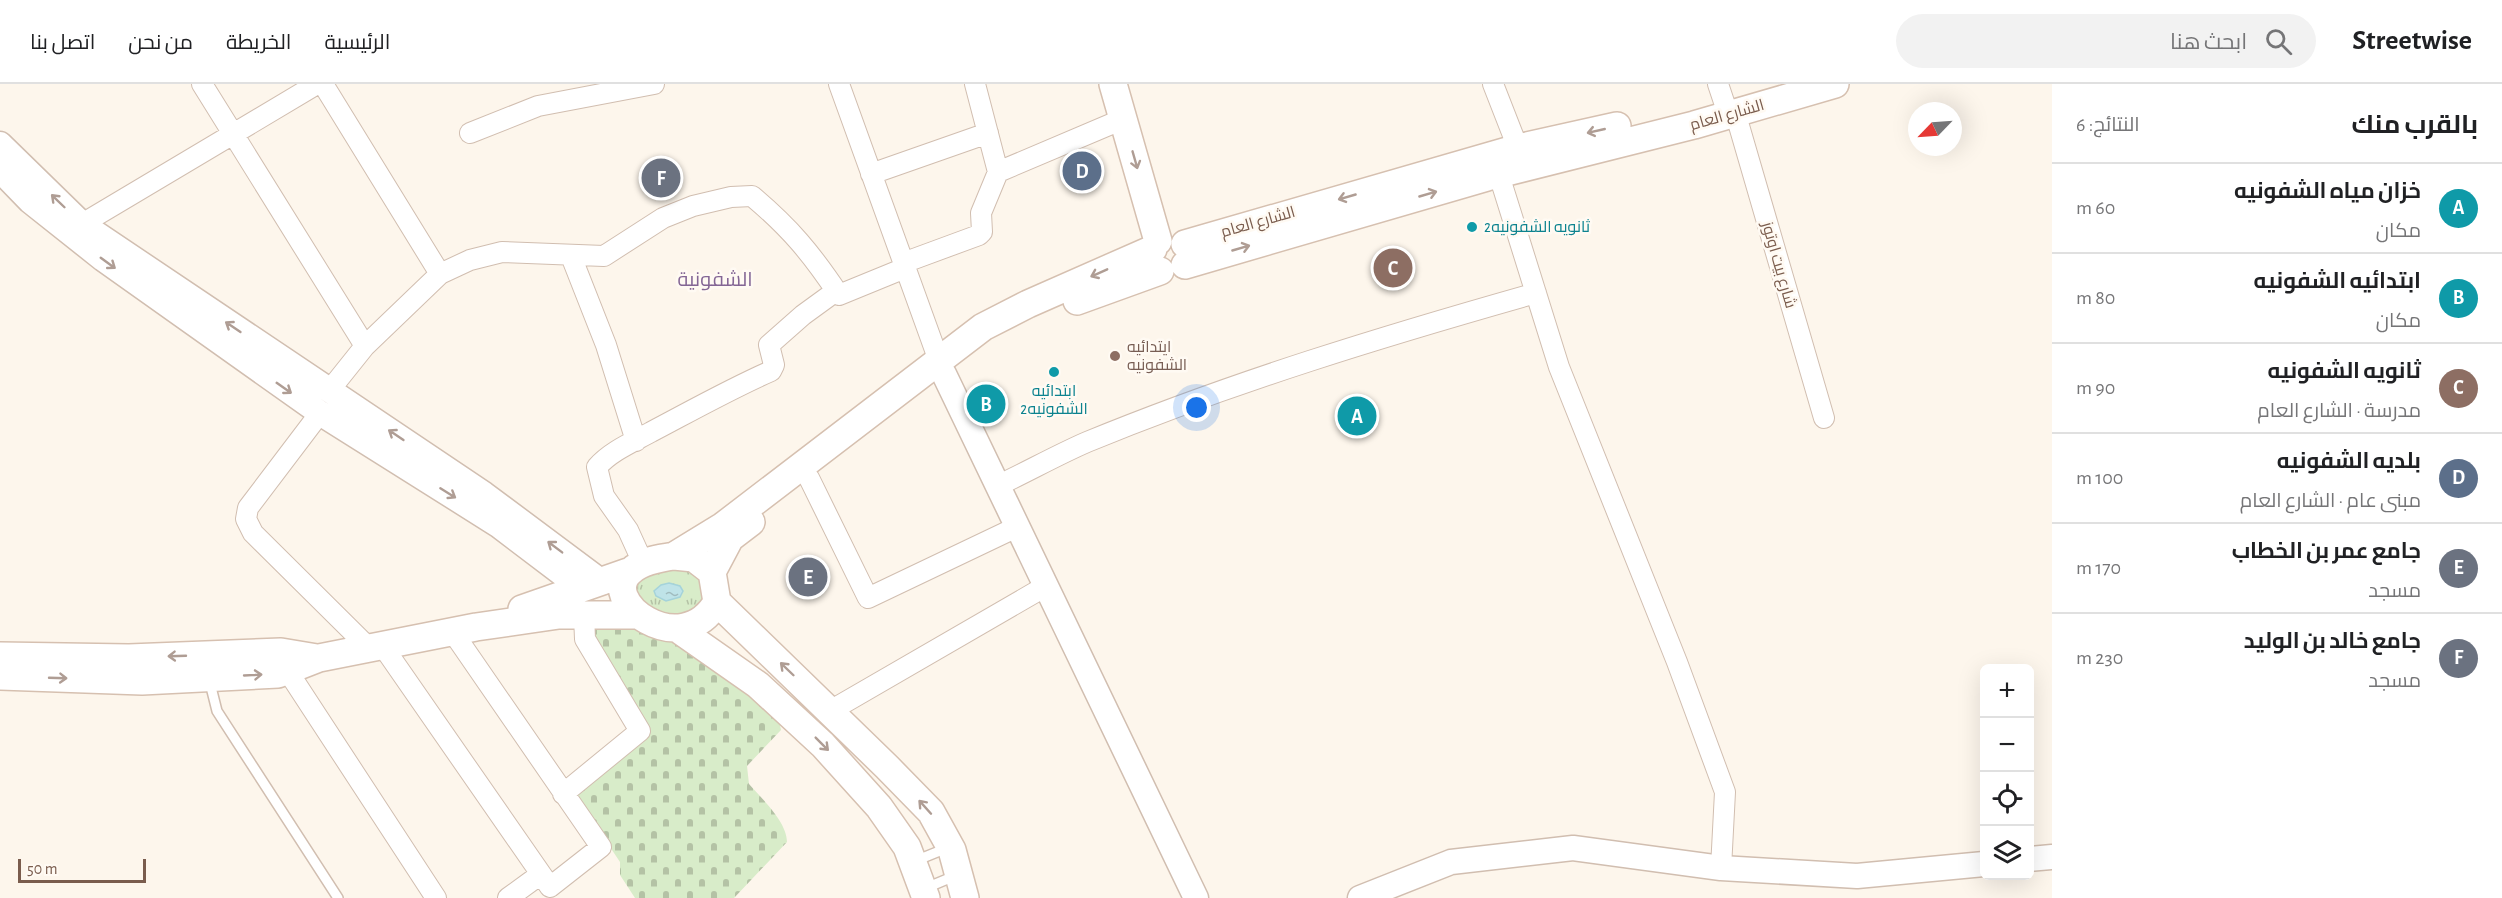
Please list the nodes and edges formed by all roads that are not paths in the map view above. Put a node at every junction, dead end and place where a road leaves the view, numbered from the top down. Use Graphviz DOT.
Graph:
graph roads {
  1 [pos="202,84"];
  2 [pos="317,84"];
  3 [pos="322,84"];
  4 [pos="654,84"];
  5 [pos="839,84"];
  6 [pos="975,84"];
  7 [pos="1113,84"];
  8 [pos="1133,84"];
  9 [pos="1493,84"];
  10 [pos="1835,84"];
  11 [pos="295,90"];
  12 [pos="1726,101"];
  13 [pos="1124,120"];
  14 [pos="232,133"];
  15 [pos="470,133"];
  16 [pos="988,133"];
  17 [pos="0,144"];
  18 [pos="1518,148"];
  19 [pos="0,170"];
  20 [pos="998,172"];
  21 [pos="871,174"];
  22 [pos="1499,175"];
  23 [pos="82,224"];
  24 [pos="1169,251"];
  25 [pos="571,256"];
  26 [pos="904,265"];
  27 [pos="440,274"];
  28 [pos="836,291"];
  29 [pos="1536,293"];
  30 [pos="365,346"];
  31 [pos="941,368"];
  32 [pos="325,402"];
  33 [pos="1824,418"];
  34 [pos="636,441"];
  35 [pos="809,478"];
  36 [pos="998,486"];
  37 [pos="1017,527"];
  38 [pos="674,556"];
  39 [pos="635,568"];
  40 [pos="712,572"];
  41 [pos="591,585"];
  42 [pos="1046,586"];
  43 [pos="717,602"];
  44 [pos="584,615"];
  45 [pos="636,615"];
  46 [pos="464,629"];
  47 [pos="678,629"];
  48 [pos="375,647"];
  49 [pos="0,656"];
  50 [pos="318,658"];
  51 [pos="287,670"];
  52 [pos="0,676"];
  53 [pos="209,678"];
  54 [pos="830,711"];
  55 [pos="563,794"];
  56 [pos="950,846"];
  57 [pos="2052,857"];
  58 [pos="2034,859"];
  59 [pos="913,862"];
  60 [pos="1980,864"];
  61 [pos="1721,868"];
  62 [pos="541,874"];
  63 [pos="962,886"];
  64 [pos="925,894"];
  65 [pos="338,898"];
  66 [pos="436,898"];
  67 [pos="508,898"];
  68 [pos="1196,898"];
  69 [pos="1360,898"];
  1 -- 14 [label="street"];
  2 -- 11 [label="street"];
  3 -- 27 [label="street"];
  4 -- 15 [label="street"];
  5 -- 21 [label="street"];
  6 -- 16 [label="street"];
  7 -- 13 [label="main road"];
  8 -- 24 [label="main road"];
  9 -- 18 [label="street"];
  10 -- 12 [label="main road, الشارع العام"];
  11 -- 14 [label="street"];
  12 -- 18 [label="main road, الشارع العام, one-way"];
  12 -- 22 [label="main road, الشارع العام"];
  12 -- 33 [label="street, شارع بيت اوتوز"];
  13 -- 20 [label="street"];
  13 -- 24 [label="main road, one-way"];
  14 -- 23 [label="street"];
  14 -- 30 [label="street"];
  16 -- 20 [label="street"];
  16 -- 21 [label="street"];
  23 -- 17 [label="street, one-way"];
  18 -- 24 [label="main road, الشارع العام, one-way"];
  19 -- 32 [label="street, one-way"];
  20 -- 26 [label="street"];
  21 -- 26 [label="street"];
  24 -- 22 [label="main road, الشارع العام, one-way"];
  22 -- 29 [label="street"];
  32 -- 23 [label="street, one-way"];
  24 -- 31 [label="main road"];
  25 -- 27 [label="street"];
  25 -- 28 [label="street"];
  25 -- 34 [label="street"];
  26 -- 28 [label="street"];
  26 -- 31 [label="street"];
  27 -- 30 [label="street"];
  28 -- 34 [label="street"];
  29 -- 36 [label="street"];
  29 -- 61 [label="street"];
  30 -- 32 [label="street"];
  31 -- 35 [label="main road"];
  31 -- 36 [label="street"];
  31 -- 38 [label="main road"];
  32 -- 41 [label="street"];
  32 -- 48 [label="street"];
  34 -- 39 [label="street"];
  35 -- 37 [label="street"];
  35 -- 40 [label="main road"];
  36 -- 37 [label="street"];
  37 -- 42 [label="street"];
  38 -- 39 [label="main road"];
  38 -- 40 [label="main road"];
  39 -- 41 [label="main road"];
  39 -- 45 [label="main road"];
  40 -- 43 [label="main road"];
  41 -- 46 [label="main road"];
  42 -- 54 [label="street"];
  42 -- 68 [label="street"];
  43 -- 47 [label="main road"];
  54 -- 43 [label="main road, one-way"];
  44 -- 45 [label="main road"];
  44 -- 46 [label="main road"];
  44 -- 55 [label="street"];
  45 -- 47 [label="main road"];
  46 -- 48 [label="main road"];
  46 -- 55 [label="street"];
  47 -- 59 [label="main road, one-way"];
  48 -- 50 [label="main road"];
  48 -- 62 [label="street"];
  50 -- 49 [label="main road, one-way"];
  50 -- 51 [label="main road"];
  53 -- 51 [label="main road, one-way"];
  51 -- 66 [label="street"];
  52 -- 53 [label="main road, one-way"];
  53 -- 65 [label="lane"];
  56 -- 54 [label="main road, one-way"];
  55 -- 62 [label="street"];
  56 -- 59 [label="lane"];
  56 -- 63 [label="main road"];
  57 -- 58 [label="street"];
  59 -- 64 [label="main road"];
  60 -- 61 [label="street"];
  61 -- 69 [label="street"];
  62 -- 67 [label="street"];
  63 -- 64 [label="lane"];
}
